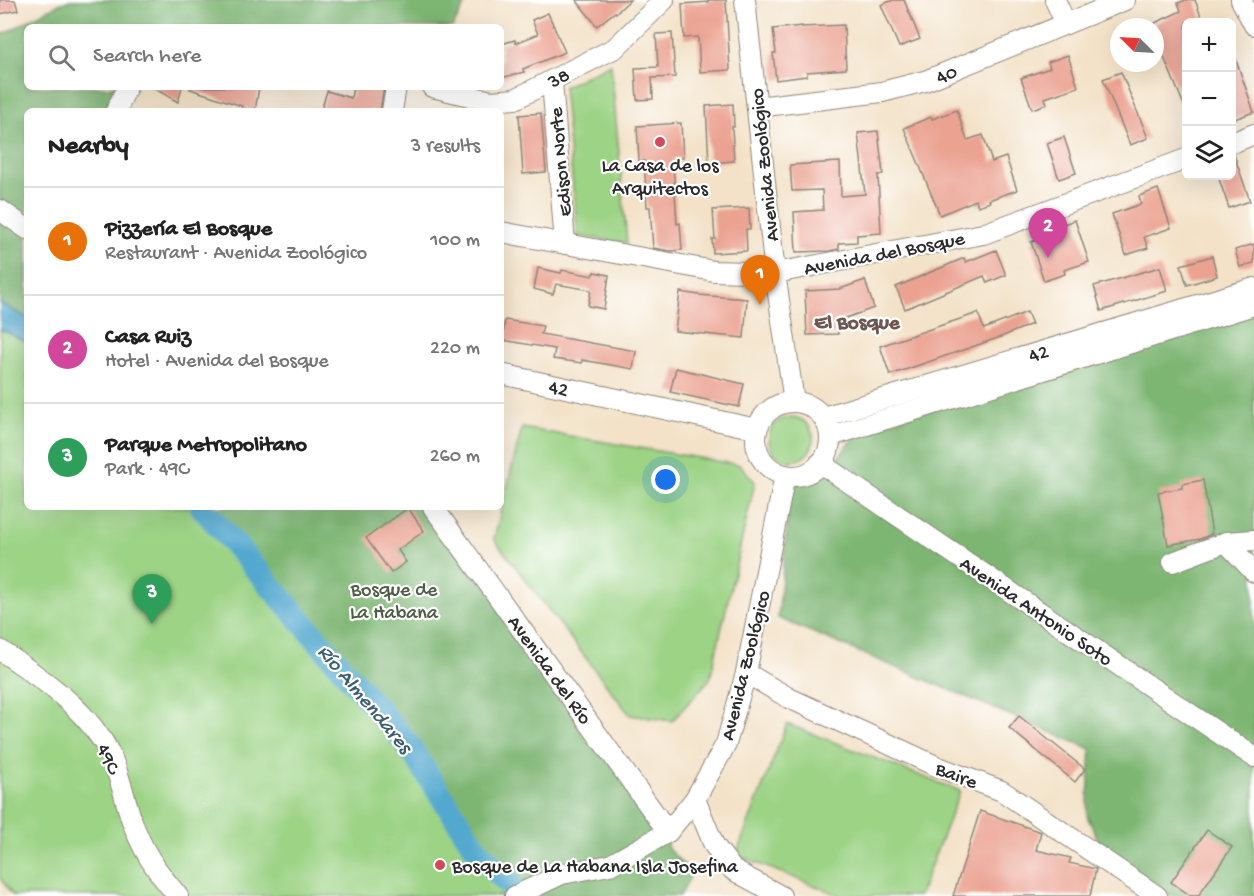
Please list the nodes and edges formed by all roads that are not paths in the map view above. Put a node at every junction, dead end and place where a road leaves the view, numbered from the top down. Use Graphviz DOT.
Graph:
graph roads {
  1 [pos="664,0"];
  2 [pos="745,0"];
  3 [pos="1055,0"];
  4 [pos="1125,0"];
  5 [pos="1241,0"];
  6 [pos="1066,24"];
  7 [pos="1254,25"];
  8 [pos="552,81"];
  9 [pos="126,90"];
  10 [pos="396,90"];
  11 [pos="445,90"];
  12 [pos="757,107"];
  13 [pos="117,108"];
  14 [pos="392,108"];
  15 [pos="1254,134"];
  16 [pos="1236,141"];
  17 [pos="1182,160"];
  18 [pos="0,210"];
  19 [pos="24,228"];
  20 [pos="504,233"];
  21 [pos="565,244"];
  22 [pos="775,273"];
  23 [pos="1254,288"];
  24 [pos="1254,305"];
  25 [pos="504,375"];
  26 [pos="794,402"];
  27 [pos="823,417"];
  28 [pos="757,429"];
  29 [pos="831,436"];
  30 [pos="820,463"];
  31 [pos="785,475"];
  32 [pos="435,510"];
  33 [pos="1254,540"];
  34 [pos="1226,542"];
  35 [pos="1173,562"];
  36 [pos="1254,572"];
  37 [pos="0,650"];
  38 [pos="746,673"];
  39 [pos="1254,757"];
  40 [pos="695,800"];
  41 [pos="668,832"];
  42 [pos="178,896"];
  43 [pos="515,896"];
  44 [pos="781,896"];
  45 [pos="1157,896"];
  1 -- 8 [label="street, 38"];
  2 -- 12 [label="street, Avenida Zoológico"];
  3 -- 6 [label="street"];
  4 -- 6 [label="street, 40"];
  5 -- 7 [label="street"];
  6 -- 12 [label="street, 40"];
  8 -- 11 [label="street, 38"];
  8 -- 21 [label="street, Edison Norte"];
  9 -- 13 [label="street"];
  10 -- 14 [label="street"];
  12 -- 22 [label="street, Avenida Zoológico"];
  15 -- 16 [label="street"];
  17 -- 22 [label="street, Avenida del Bosque"];
  18 -- 19 [label="street"];
  20 -- 21 [label="street, Avenida del Bosque"];
  21 -- 22 [label="street, Avenida del Bosque"];
  22 -- 26 [label="street, Avenida Zoológico"];
  23 -- 27 [label="street, 42"];
  24 -- 29 [label="street, 42"];
  25 -- 28 [label="street, 42"];
  26 -- 27 [label="street"];
  26 -- 28 [label="street"];
  27 -- 29 [label="street"];
  28 -- 31 [label="street"];
  29 -- 30 [label="street"];
  30 -- 31 [label="street"];
  30 -- 39 [label="street, Avenida Antonio Soto"];
  31 -- 38 [label="street, Avenida Zoológico"];
  32 -- 41 [label="street, Avenida del Río"];
  33 -- 34 [label="street"];
  34 -- 35 [label="street"];
  34 -- 36 [label="street"];
  37 -- 42 [label="street, 49C"];
  38 -- 40 [label="street, Avenida Zoológico"];
  38 -- 45 [label="street, Baire"];
  40 -- 41 [label="street, Avenida Zoológico"];
  40 -- 44 [label="street"];
  41 -- 43 [label="street, Avenida Zoológico"];
}
